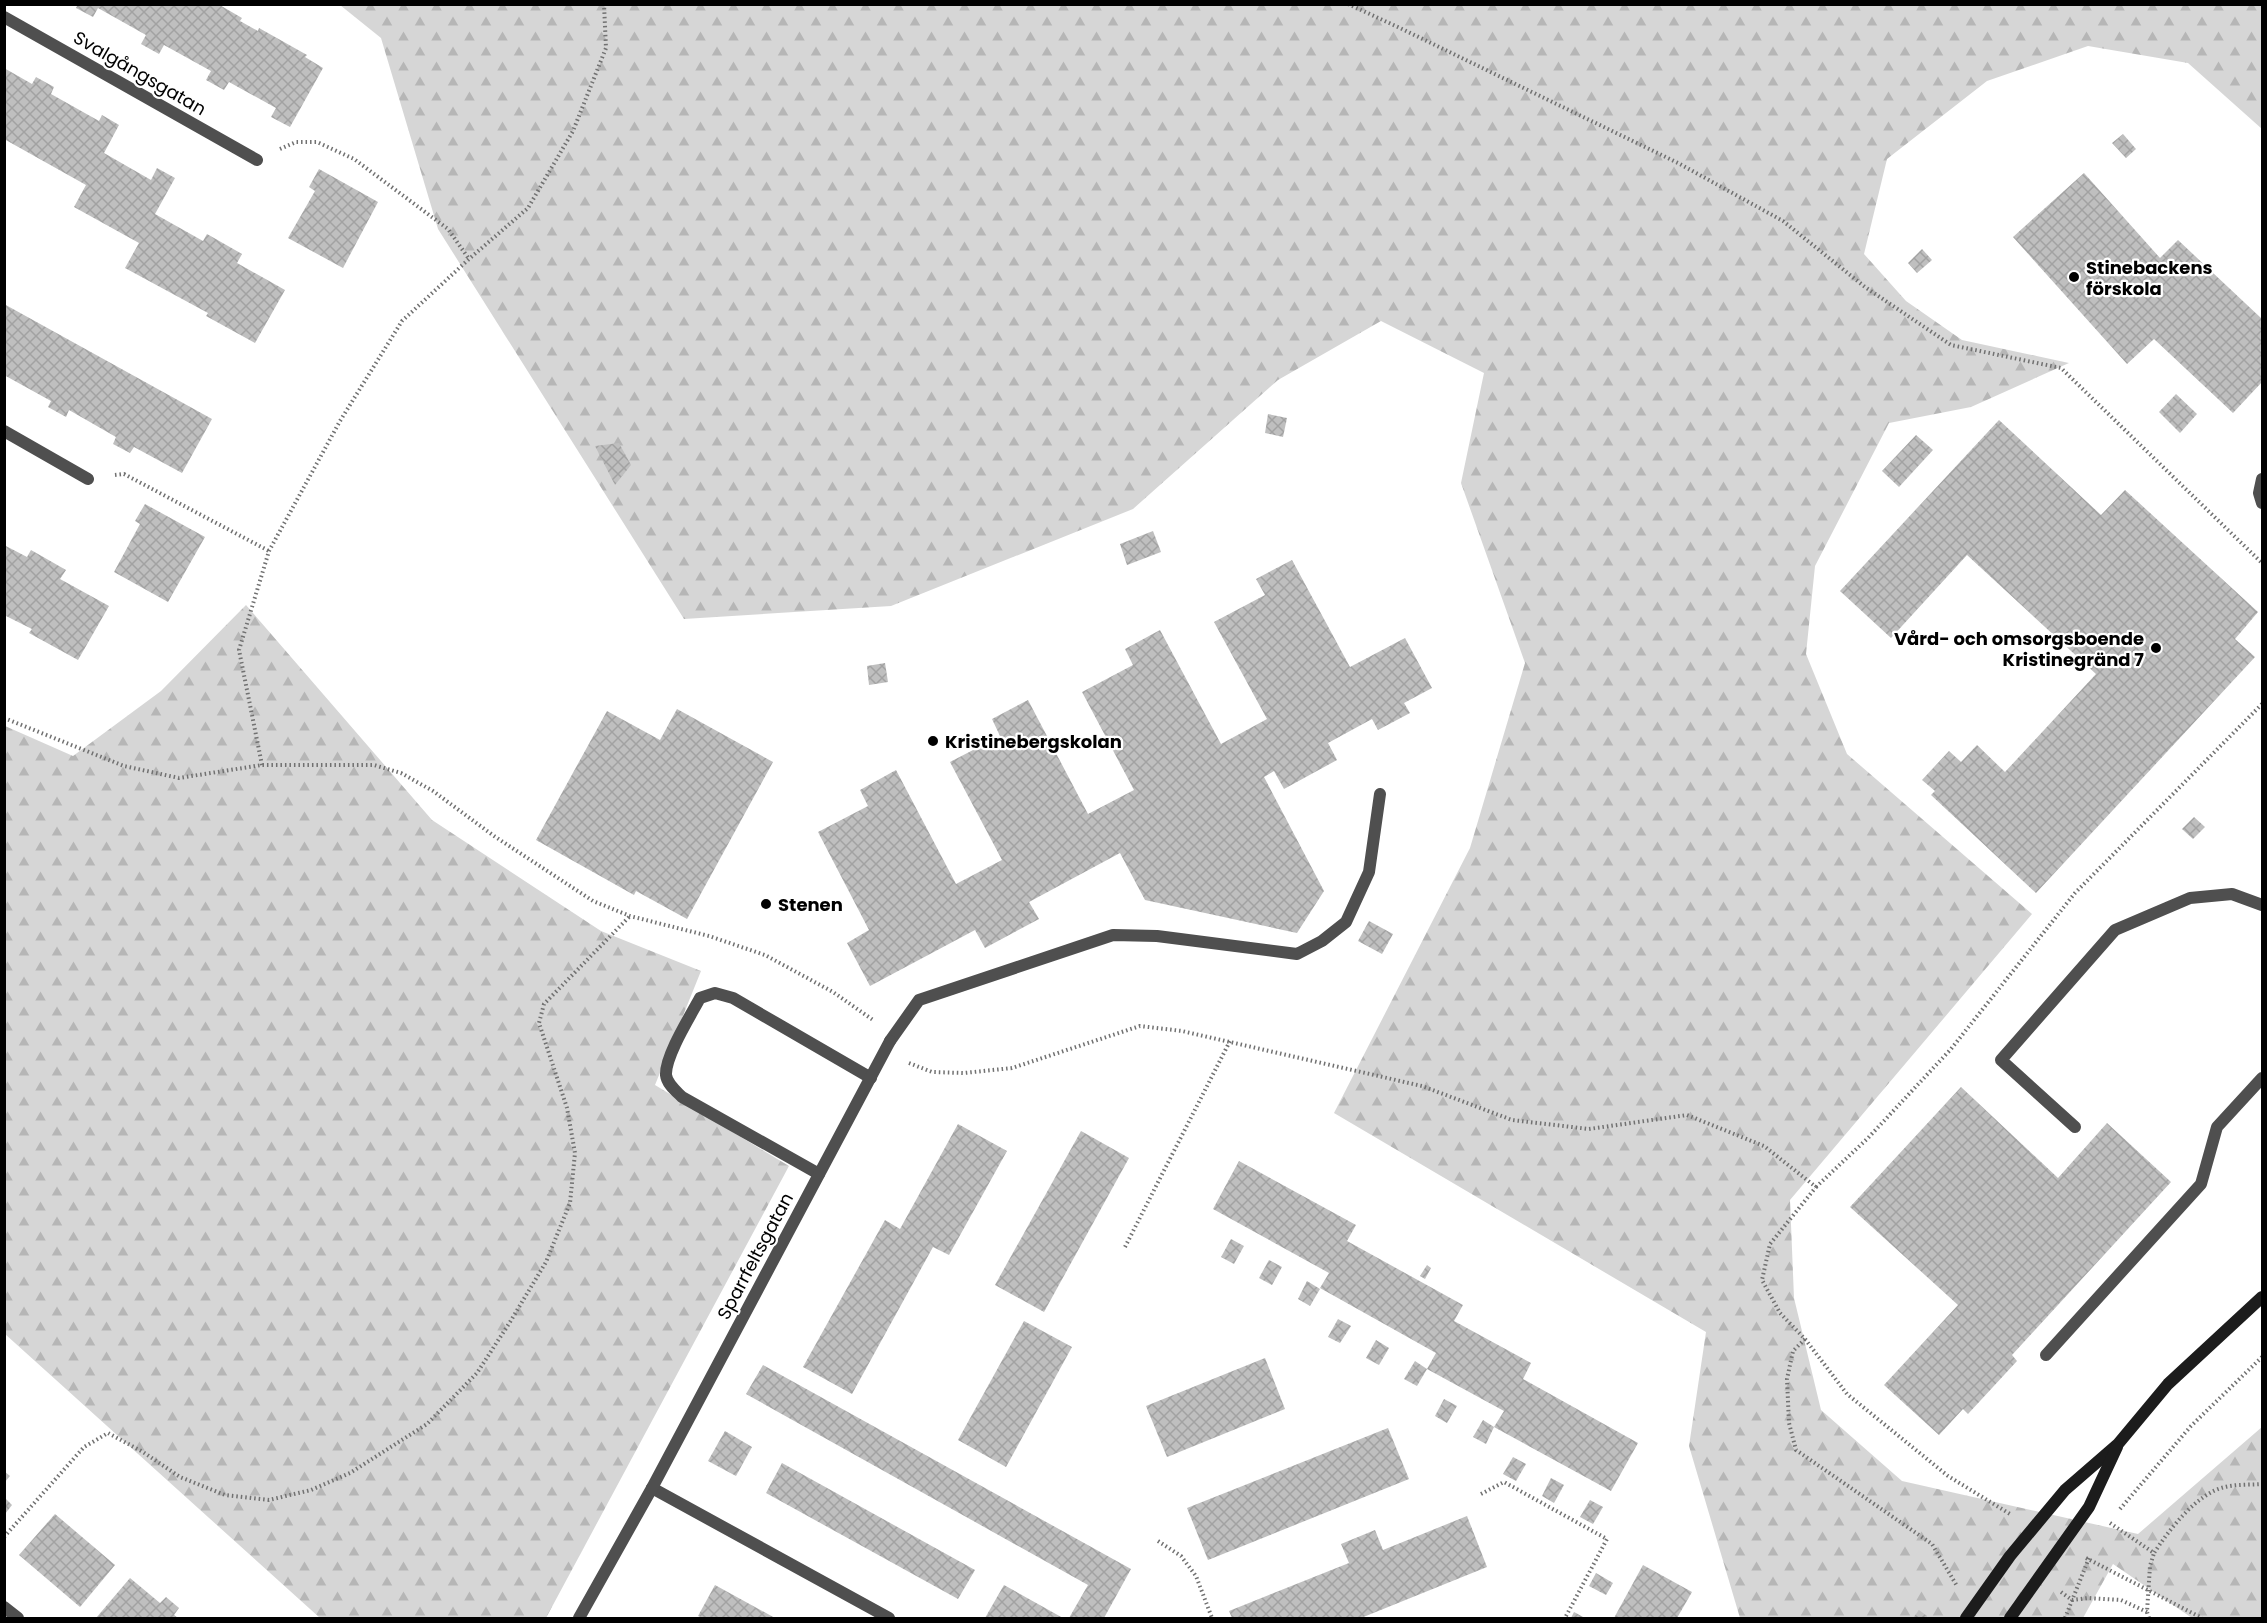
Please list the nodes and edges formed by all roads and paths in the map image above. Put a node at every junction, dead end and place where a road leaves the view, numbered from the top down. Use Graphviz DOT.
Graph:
graph roads {
  1 [pos="604,4"];
  2 [pos="1348,4"];
  3 [pos="4,17"];
  4 [pos="257,160"];
  5 [pos="469,259"];
  6 [pos="4,431"];
  7 [pos="88,479"];
  8 [pos="2262,479"];
  9 [pos="2262,503"];
  10 [pos="269,551"];
  11 [pos="2262,562"];
  12 [pos="2262,704"];
  13 [pos="4,718"];
  14 [pos="262,765"];
  15 [pos="1380,794"];
  16 [pos="2262,905"];
  17 [pos="630,916"];
  18 [pos="890,1041"];
  19 [pos="1230,1041"];
  20 [pos="870,1078"];
  21 [pos="2262,1078"];
  22 [pos="2075,1127"];
  23 [pos="819,1174"];
  24 [pos="1816,1188"];
  25 [pos="1125,1247"];
  26 [pos="2262,1297"];
  27 [pos="1805,1339"];
  28 [pos="2046,1355"];
  29 [pos="2262,1357"];
  30 [pos="2118,1444"];
  31 [pos="1948,1476"];
  32 [pos="2262,1484"];
  33 [pos="652,1488"];
  34 [pos="1481,1494"];
  35 [pos="2109,1522"];
  36 [pos="2104,1528"];
  37 [pos="4,1537"];
  38 [pos="1158,1541"];
  39 [pos="2154,1553"];
  40 [pos="2090,1556"];
  41 [pos="1964,1592"];
  42 [pos="2072,1600"];
  43 [pos="4,1607"];
  44 [pos="2147,1612"];
  45 [pos="18,1618"];
  46 [pos="579,1618"];
  47 [pos="889,1618"];
  48 [pos="1212,1618"];
  49 [pos="1565,1618"];
  50 [pos="1966,1618"];
  51 [pos="2010,1618"];
  52 [pos="2065,1618"];
  53 [pos="2149,1618"];
  1 -- 5 [label="path"];
  2 -- 11 [label="path"];
  3 -- 4 [label="street, Svalgångsgatan"];
  4 -- 5 [label="path"];
  5 -- 10 [label="path"];
  6 -- 7 [label="street"];
  7 -- 10 [label="path"];
  8 -- 9 [label="street"];
  10 -- 14 [label="path"];
  12 -- 24 [label="path"];
  13 -- 14 [label="path"];
  14 -- 17 [label="path"];
  15 -- 18 [label="street, Sparrfeltsgatan"];
  16 -- 22 [label="street"];
  17 -- 18 [label="path"];
  17 -- 37 [label="path"];
  18 -- 19 [label="path"];
  18 -- 20 [label="street, Sparrfeltsgatan"];
  19 -- 24 [label="path"];
  19 -- 25 [label="path"];
  20 -- 23 [label="street, Sparrfeltsgatan"];
  20 -- 23 [label="street"];
  21 -- 28 [label="street"];
  23 -- 33 [label="street, Sparrfeltsgatan"];
  24 -- 27 [label="path"];
  26 -- 30 [label="street"];
  27 -- 31 [label="path"];
  27 -- 41 [label="path"];
  29 -- 35 [label="path"];
  30 -- 50 [label="street"];
  30 -- 51 [label="street"];
  32 -- 39 [label="path"];
  33 -- 46 [label="street, Sparrfeltsgatan"];
  33 -- 47 [label="street"];
  34 -- 49 [label="path"];
  35 -- 36 [label="path"];
  35 -- 39 [label="path"];
  38 -- 48 [label="path"];
  39 -- 44 [label="path"];
  40 -- 42 [label="path"];
  42 -- 44 [label="path"];
  42 -- 52 [label="path"];
  43 -- 45 [label="street"];
  44 -- 53 [label="path"];
}
